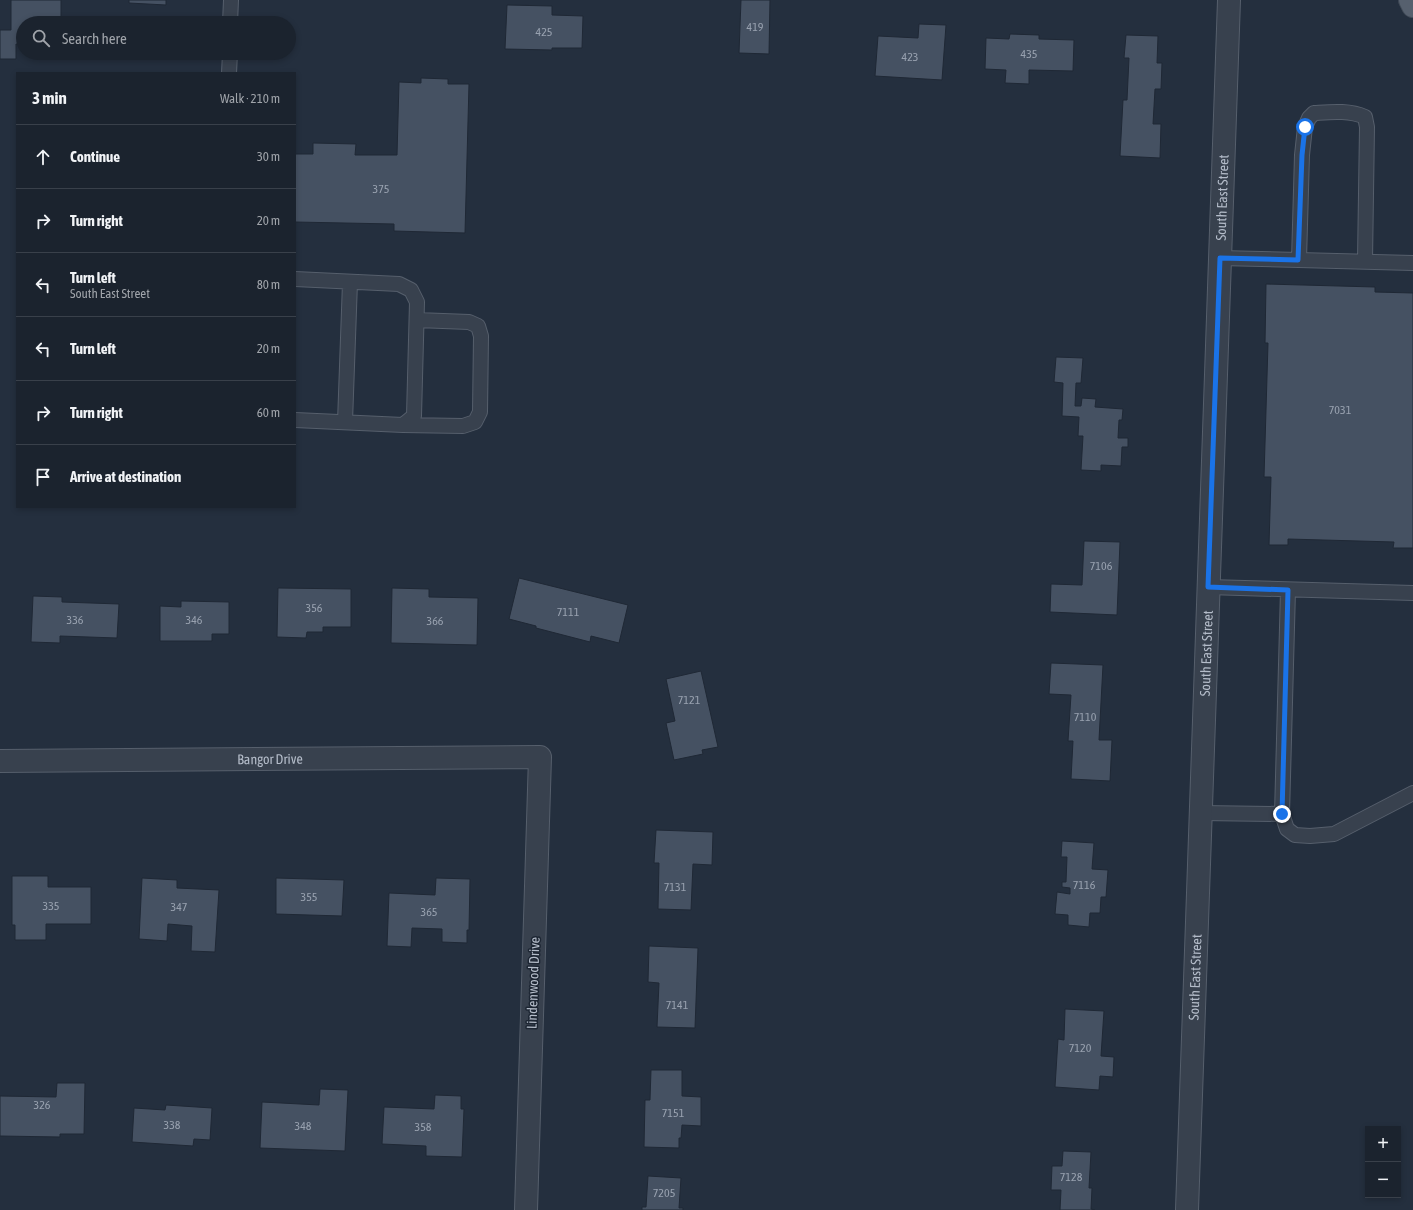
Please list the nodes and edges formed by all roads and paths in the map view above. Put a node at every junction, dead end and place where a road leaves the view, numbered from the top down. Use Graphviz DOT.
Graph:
graph roads {
  1 [pos="231,0"];
  2 [pos="1229,0"];
  3 [pos="1410,0"];
  4 [pos="1413,6"];
  5 [pos="230,16"];
  6 [pos="230,60"];
  7 [pos="229,72"];
  8 [pos="1220,258"];
  9 [pos="1298,260"];
  10 [pos="1365,261"];
  11 [pos="1413,263"];
  12 [pos="296,279"];
  13 [pos="350,282"];
  14 [pos="417,320"];
  15 [pos="296,420"];
  16 [pos="345,422"];
  17 [pos="403,425"];
  18 [pos="1208,587"];
  19 [pos="1288,590"];
  20 [pos="1413,593"];
  21 [pos="540,756"];
  22 [pos="0,761"];
  23 [pos="1413,793"];
  24 [pos="1201,813"];
  25 [pos="1282,814"];
  26 [pos="526,1210"];
  27 [pos="1187,1210"];
  1 -- 5 [label="lane"];
  2 -- 8 [label="street, South East Street"];
  3 -- 4 [label="main road"];
  6 -- 7 [label="lane"];
  8 -- 9 [label="lane"];
  8 -- 18 [label="street, South East Street"];
  9 -- 10 [label="lane"];
  9 -- 10 [label="lane"];
  10 -- 11 [label="lane"];
  12 -- 13 [label="lane"];
  13 -- 14 [label="lane"];
  13 -- 16 [label="lane"];
  14 -- 17 [label="lane"];
  14 -- 17 [label="lane"];
  15 -- 16 [label="lane"];
  16 -- 17 [label="lane"];
  18 -- 19 [label="lane"];
  18 -- 24 [label="street, South East Street"];
  19 -- 20 [label="lane"];
  19 -- 25 [label="lane"];
  21 -- 22 [label="street, Bangor Drive"];
  21 -- 26 [label="street, Lindenwood Drive"];
  23 -- 25 [label="lane"];
  24 -- 25 [label="lane"];
  24 -- 27 [label="street, South East Street"];
}
